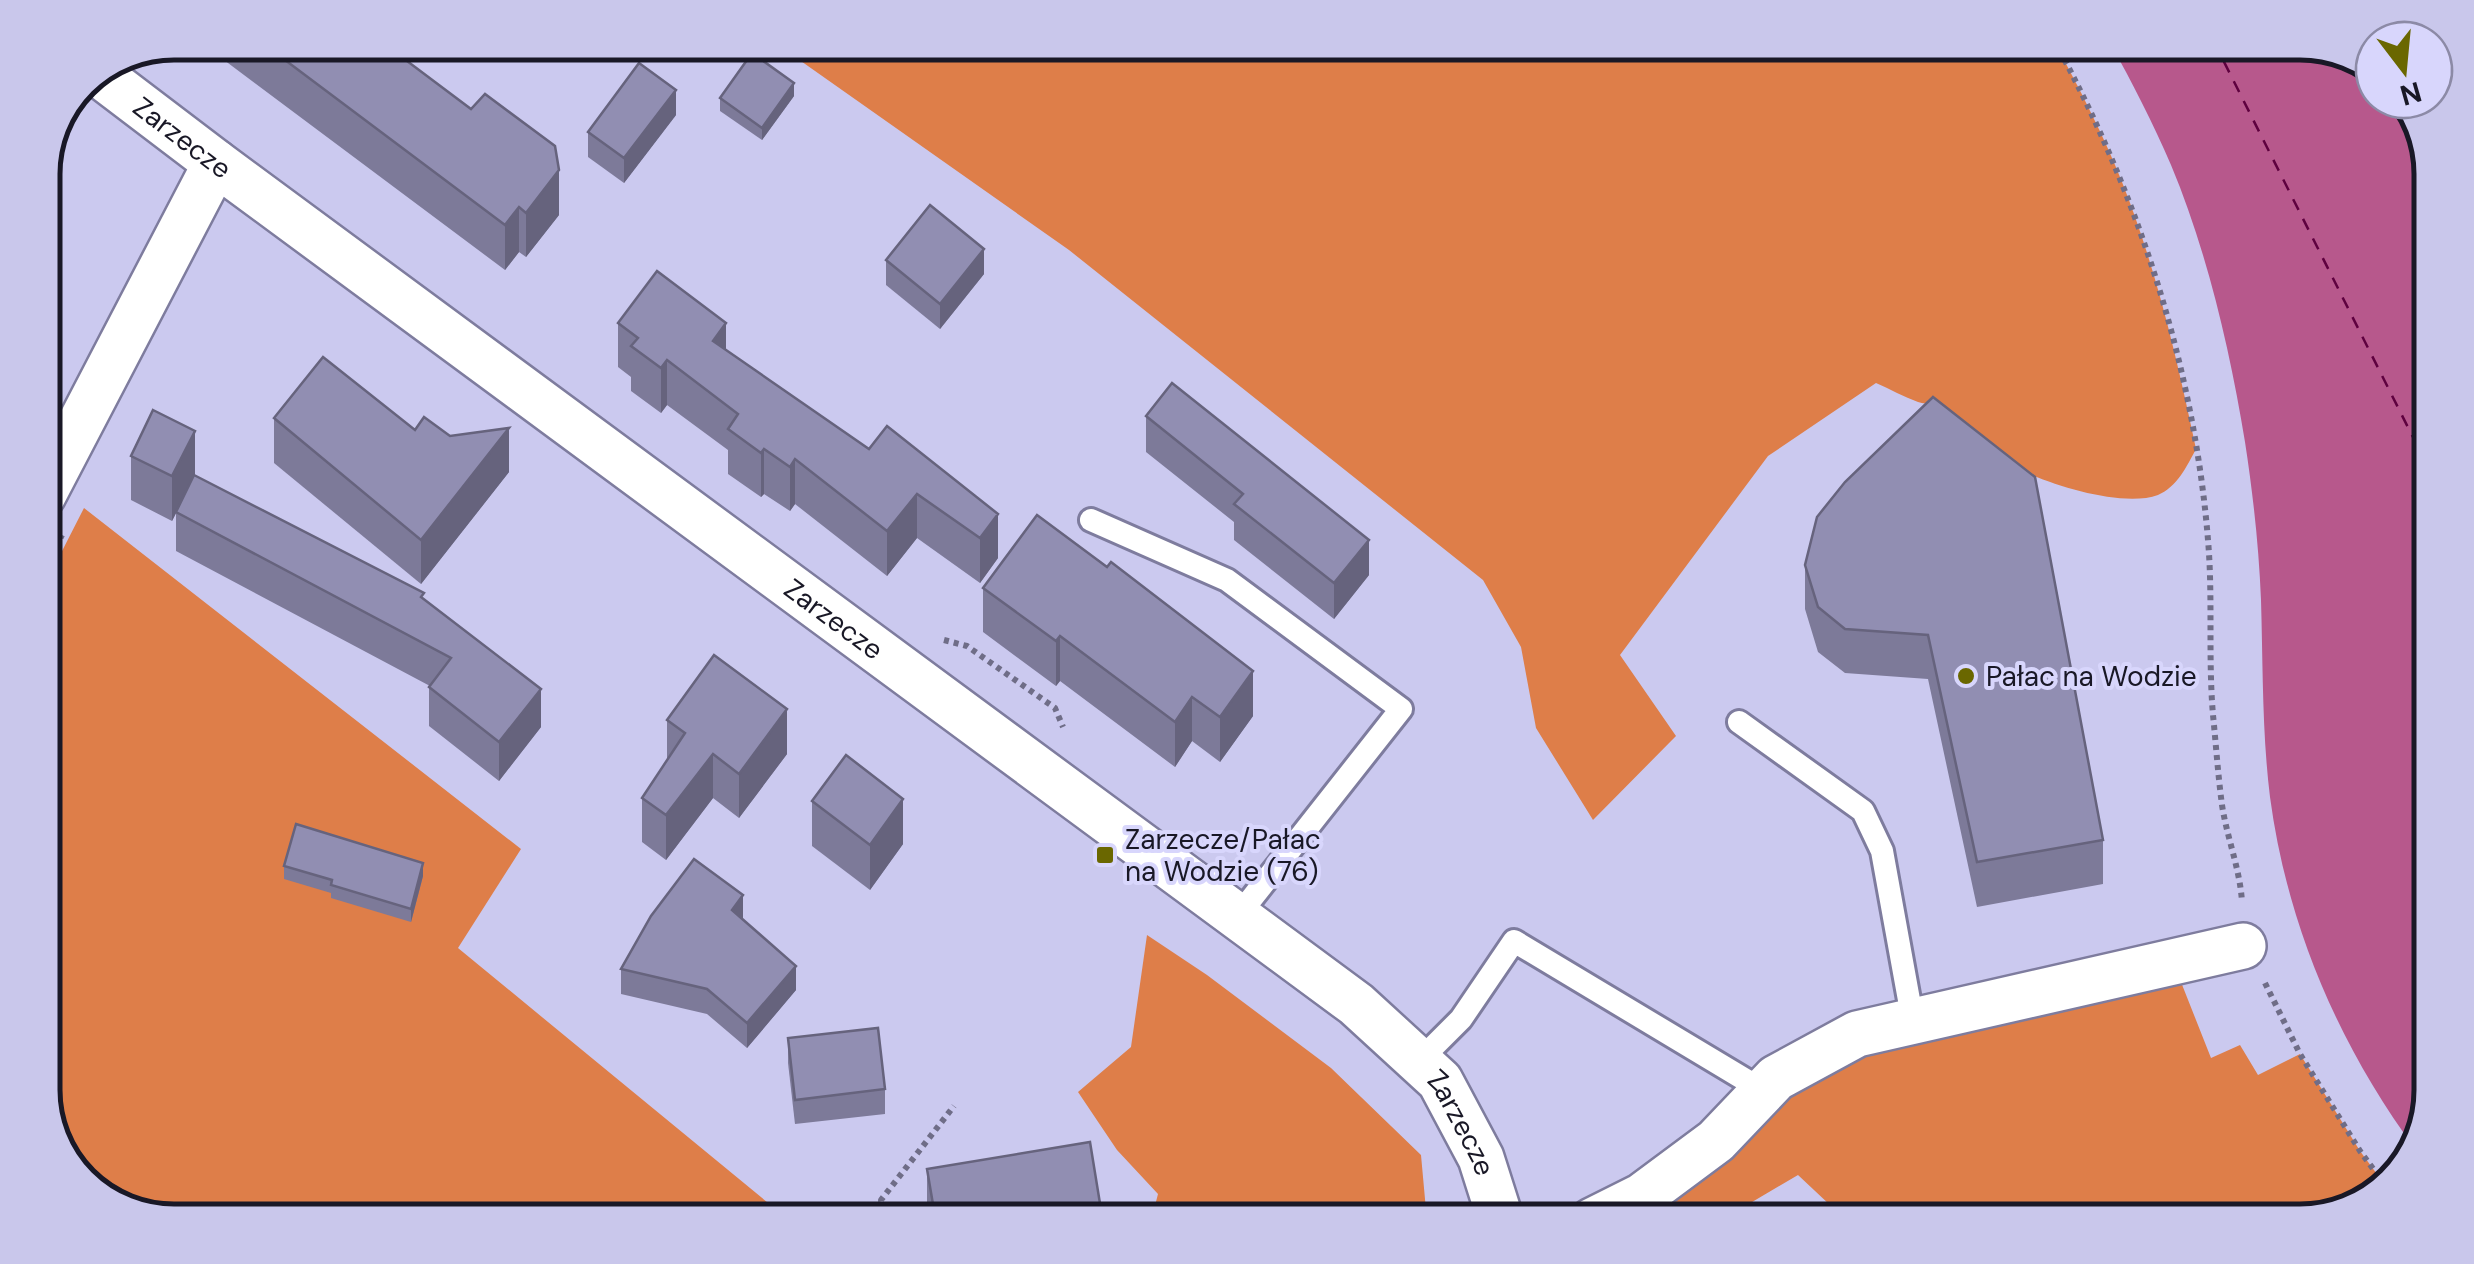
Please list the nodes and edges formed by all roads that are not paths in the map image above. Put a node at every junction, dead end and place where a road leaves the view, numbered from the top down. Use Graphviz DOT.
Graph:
graph roads {
  1 [pos="108,81"];
  2 [pos="216,164"];
  3 [pos="60,462"];
  4 [pos="1090,520"];
  5 [pos="1739,722"];
  6 [pos="1237,916"];
  7 [pos="2243,946"];
  8 [pos="1913,1022"];
  9 [pos="1419,1061"];
  10 [pos="1764,1091"];
  11 [pos="1495,1204"];
  12 [pos="1627,1204"];
  1 -- 2 [label="street, Zarzecze"];
  2 -- 3 [label="street"];
  2 -- 6 [label="street, Zarzecze"];
  4 -- 6 [label="lane"];
  5 -- 8 [label="lane"];
  6 -- 9 [label="street, Zarzecze"];
  7 -- 8 [label="street"];
  8 -- 10 [label="street"];
  9 -- 10 [label="lane"];
  9 -- 11 [label="street, Zarzecze"];
  10 -- 12 [label="street"];
}
